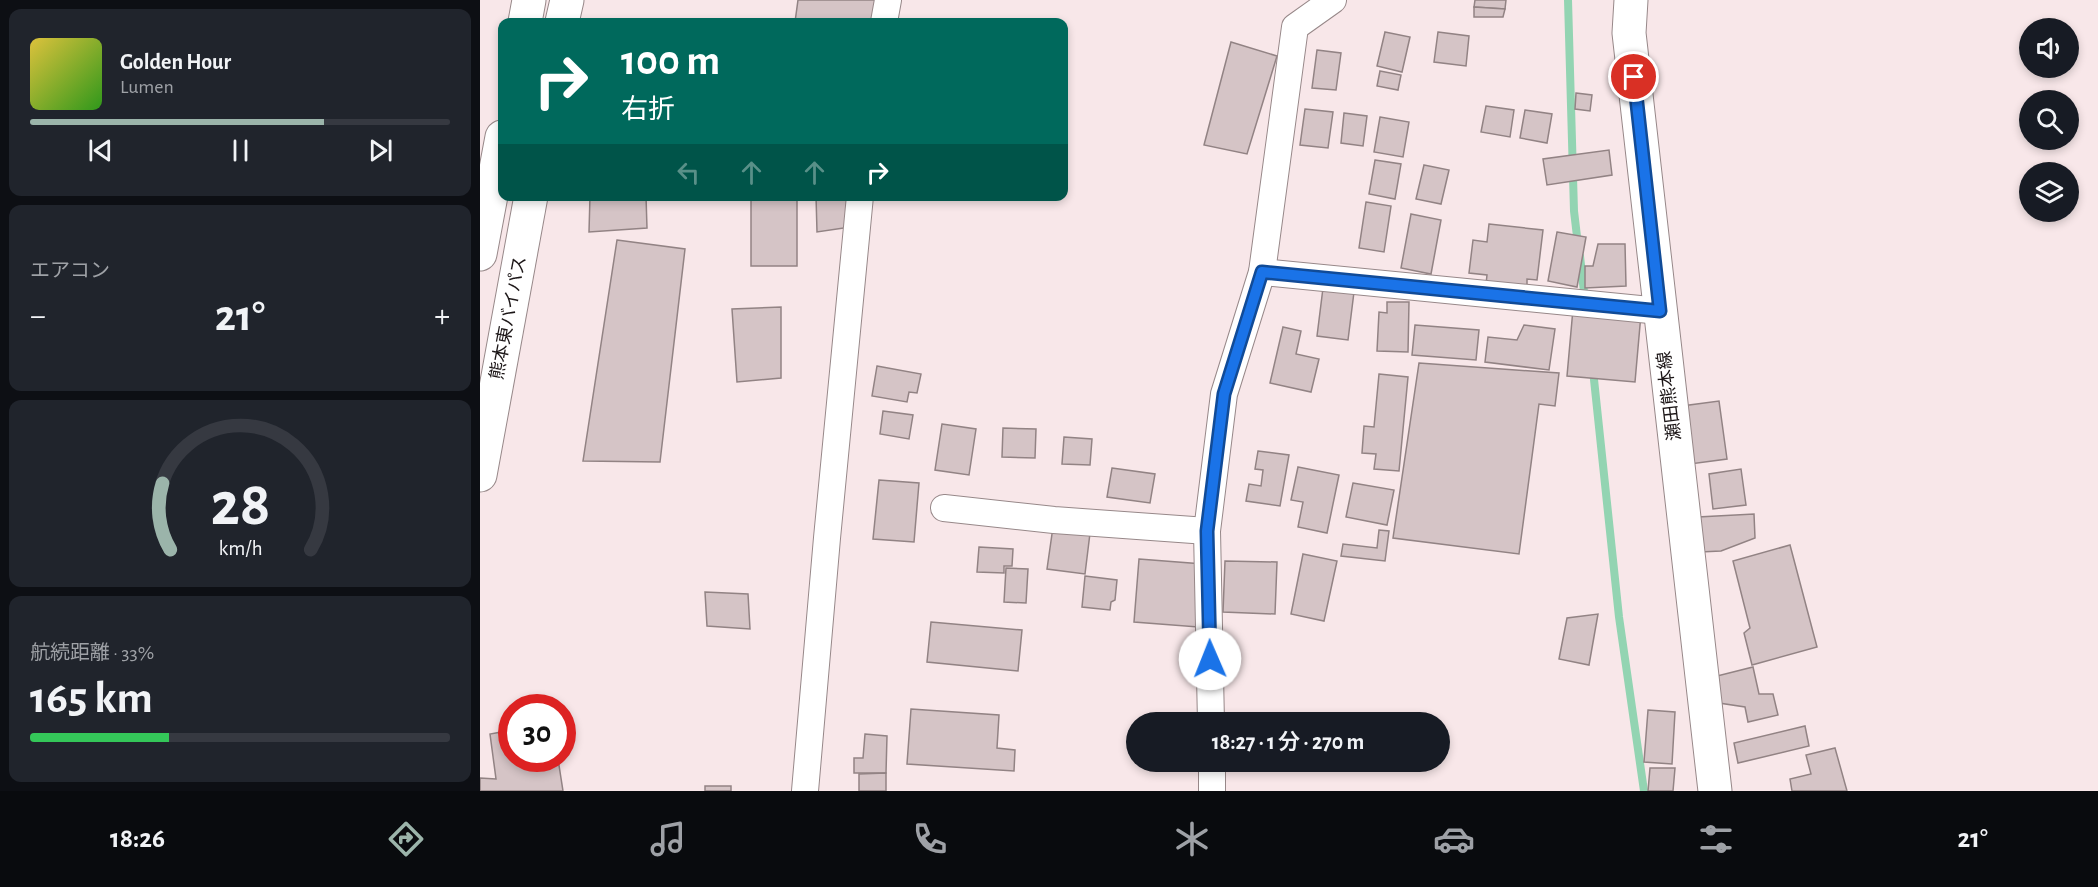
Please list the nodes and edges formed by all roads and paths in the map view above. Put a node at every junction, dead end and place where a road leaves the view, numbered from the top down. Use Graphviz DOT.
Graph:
graph roads {
  1 [pos="529,0"];
  2 [pos="567,0"];
  3 [pos="888,0"];
  4 [pos="1333,0"];
  5 [pos="1631,0"];
  6 [pos="526,18"];
  7 [pos="563,18"];
  8 [pos="885,18"];
  9 [pos="498,158"];
  10 [pos="530,201"];
  11 [pos="860,201"];
  12 [pos="480,254"];
  13 [pos="1262,272"];
  14 [pos="1660,311"];
  15 [pos="480,475"];
  16 [pos="944,508"];
  17 [pos="1207,531"];
  18 [pos="1211,712"];
  19 [pos="1212,772"];
  20 [pos="805,791"];
  21 [pos="1212,791"];
  22 [pos="1715,791"];
  1 -- 6 [label="main road"];
  2 -- 7 [label="main road"];
  3 -- 8 [label="street"];
  4 -- 13 [label="street"];
  5 -- 14 [label="main road, 瀬田熊本線"];
  9 -- 12 [label="main road"];
  10 -- 15 [label="main road, 熊本東バイパス"];
  11 -- 20 [label="street"];
  13 -- 14 [label="street"];
  13 -- 17 [label="street"];
  14 -- 22 [label="main road, 瀬田熊本線"];
  16 -- 17 [label="street"];
  17 -- 18 [label="street"];
  19 -- 21 [label="street"];
}
